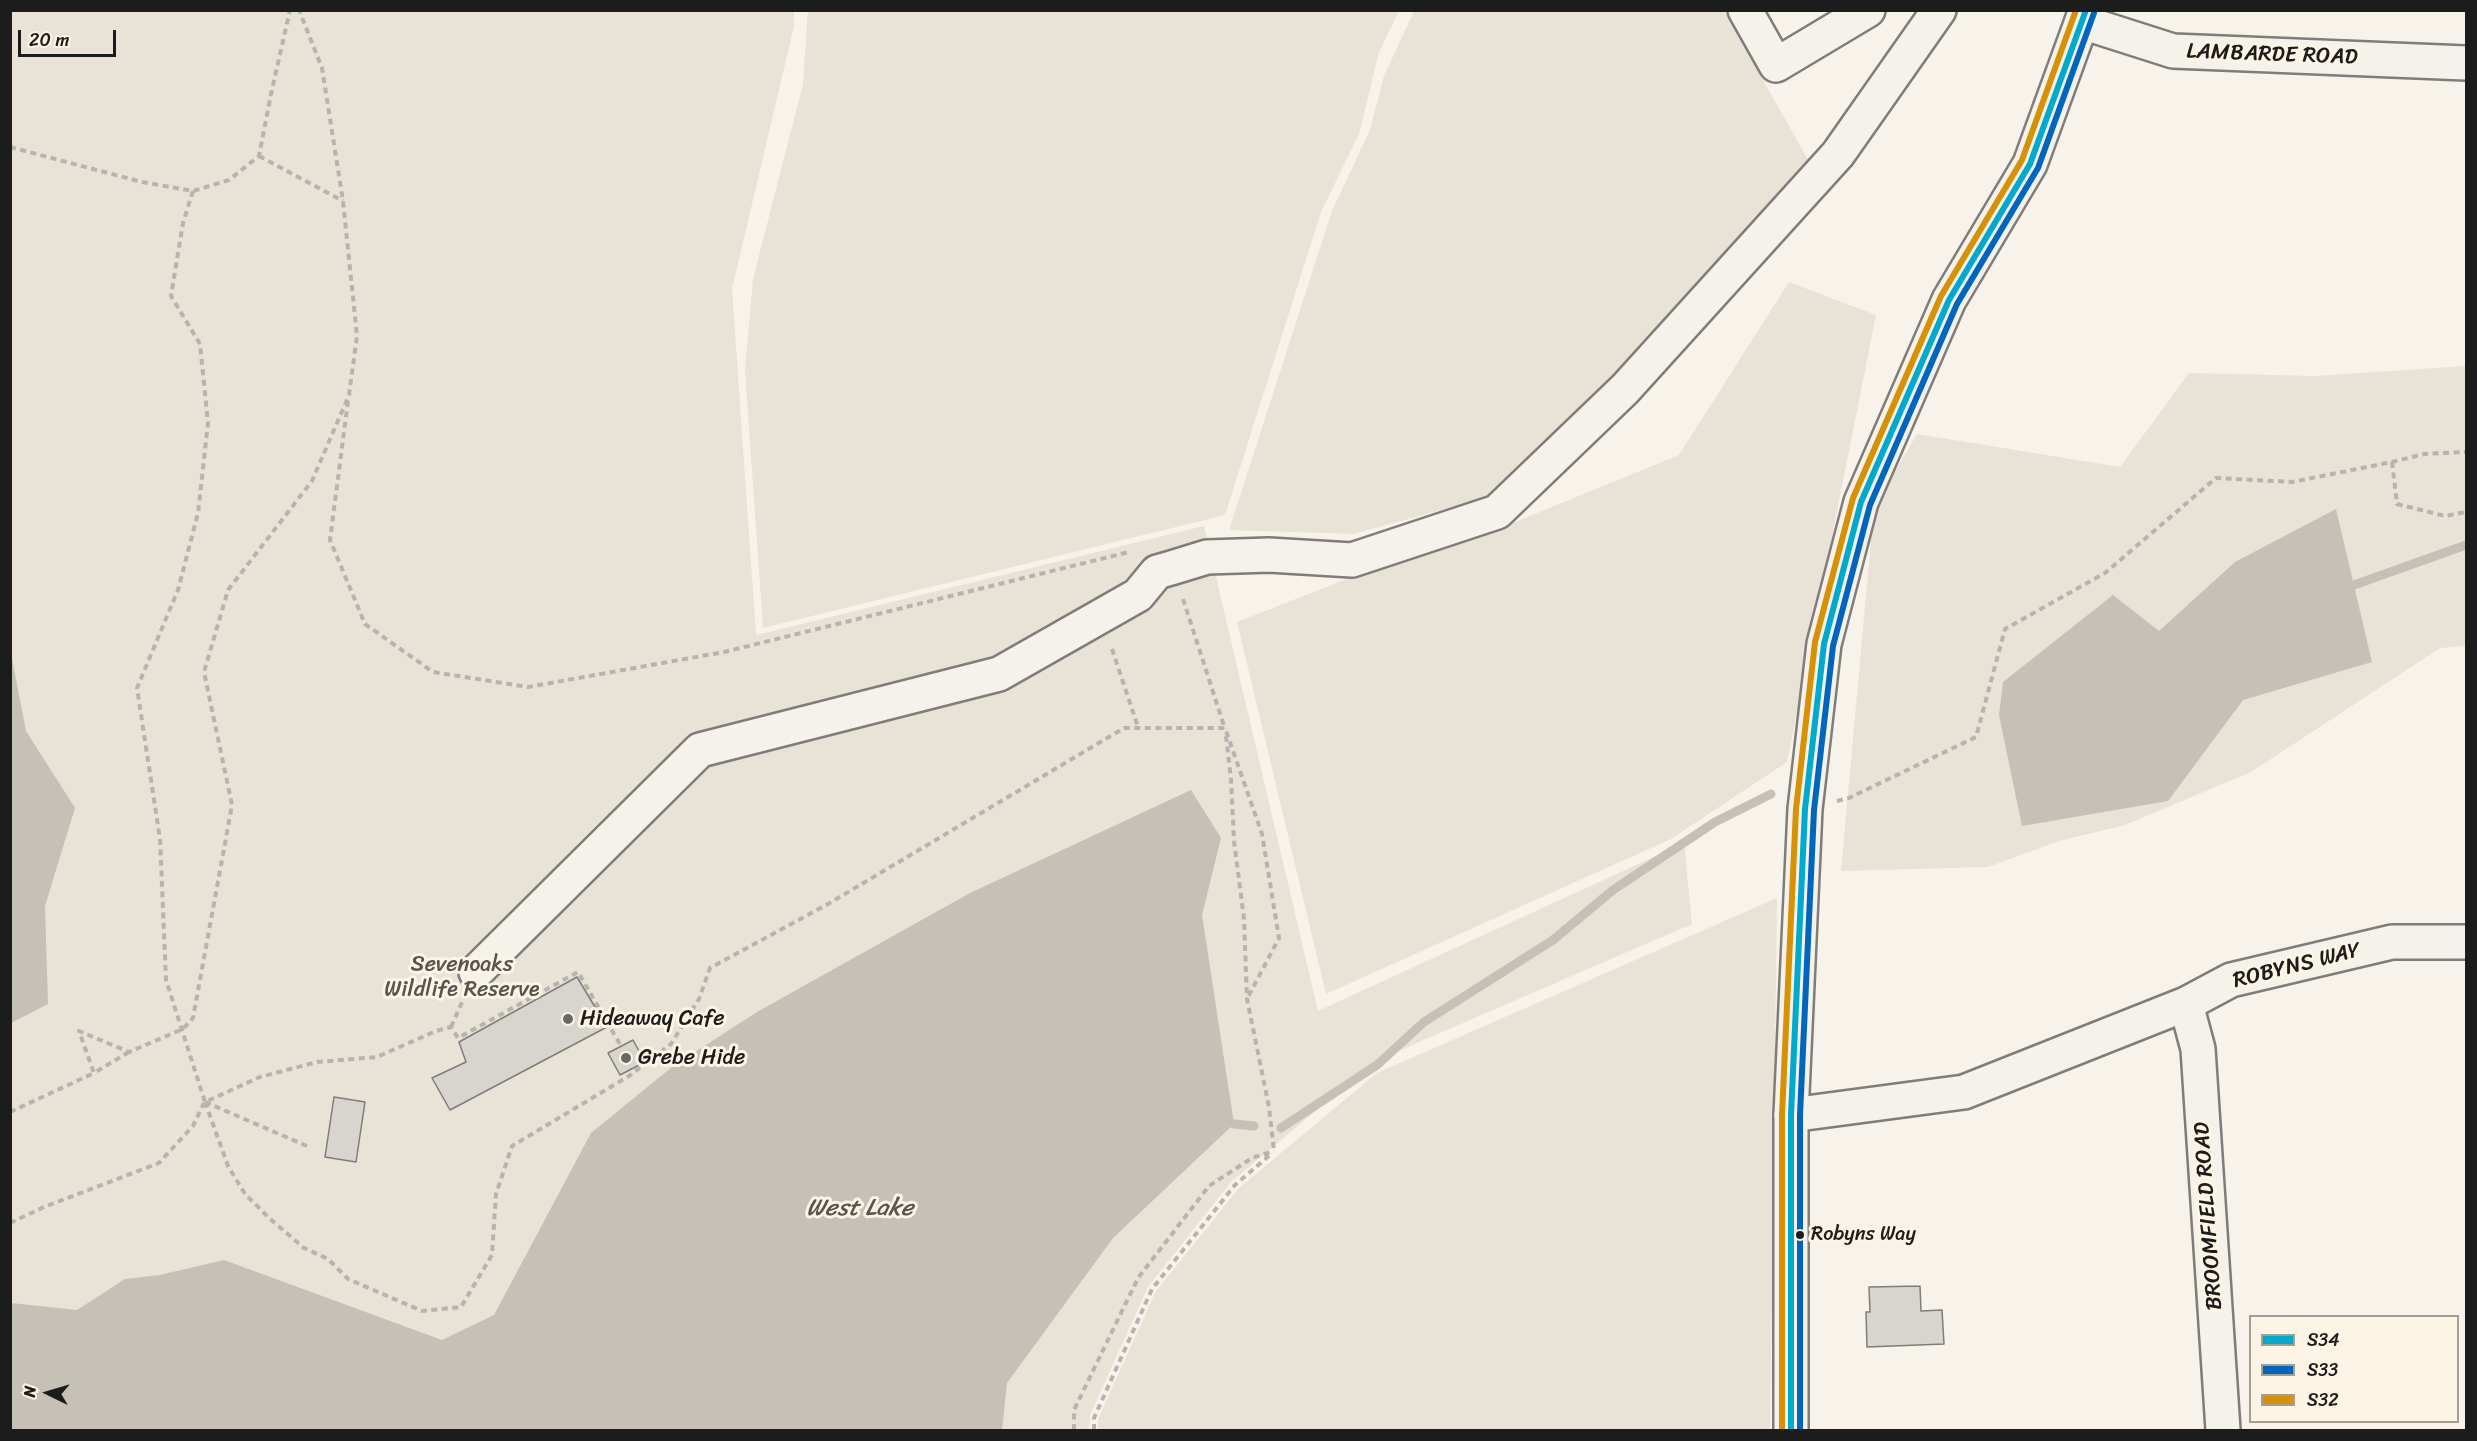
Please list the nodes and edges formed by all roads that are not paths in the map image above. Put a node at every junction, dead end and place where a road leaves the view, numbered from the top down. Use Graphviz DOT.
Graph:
graph roads {
  1 [pos="1745,10"];
  2 [pos="1868,10"];
  3 [pos="1939,10"];
  4 [pos="2084,16"];
  5 [pos="2466,63"];
  6 [pos="2466,942"];
  7 [pos="476,972"];
  8 [pos="2186,1004"];
  9 [pos="1791,1115"];
  10 [pos="1791,1431"];
  11 [pos="2223,1431"];
  1 -- 2 [label="main road"];
  3 -- 7 [label="main road"];
  4 -- 5 [label="main road, LAMBARDE ROAD"];
  4 -- 9 [label="main road"];
  6 -- 8 [label="main road, ROBYNS WAY"];
  8 -- 9 [label="main road, ROBYNS WAY"];
  8 -- 11 [label="main road, BROOMFIELD ROAD"];
  9 -- 10 [label="main road"];
}
